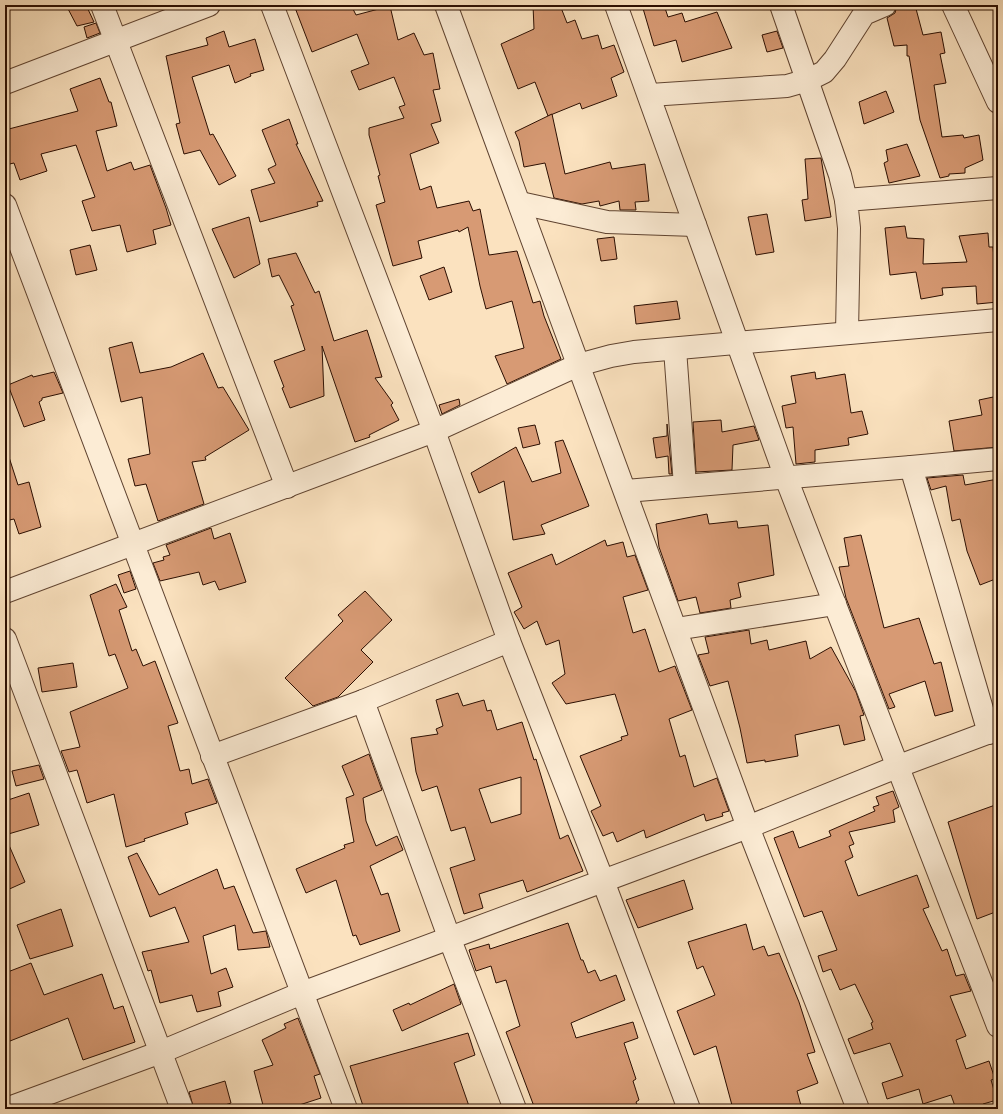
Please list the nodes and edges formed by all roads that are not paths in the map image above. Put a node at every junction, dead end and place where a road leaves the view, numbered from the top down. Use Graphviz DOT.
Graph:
graph roads {
  1 [pos="102,5"];
  2 [pos="209,5"];
  3 [pos="272,5"];
  4 [pos="446,5"];
  5 [pos="616,5"];
  6 [pos="781,5"];
  7 [pos="885,5"];
  8 [pos="953,5"];
  9 [pos="116,41"];
  10 [pos="994,79"];
  11 [pos="808,80"];
  12 [pos="5,82"];
  13 [pos="650,95"];
  14 [pos="998,102"];
  15 [pos="998,188"];
  16 [pos="846,200"];
  17 [pos="520,203"];
  18 [pos="5,205"];
  19 [pos="695,225"];
  20 [pos="998,320"];
  21 [pos="847,333"];
  22 [pos="737,345"];
  23 [pos="675,349"];
  24 [pos="578,365"];
  25 [pos="434,431"];
  26 [pos="998,458"];
  27 [pos="911,468"];
  28 [pos="786,478"];
  29 [pos="685,486"];
  30 [pos="287,487"];
  31 [pos="626,491"];
  32 [pos="133,543"];
  33 [pos="5,592"];
  34 [pos="835,604"];
  35 [pos="676,629"];
  36 [pos="5,639"];
  37 [pos="509,641"];
  38 [pos="364,701"];
  39 [pos="994,731"];
  40 [pos="212,756"];
  41 [pos="899,766"];
  42 [pos="748,827"];
  43 [pos="603,881"];
  44 [pos="449,937"];
  45 [pos="302,993"];
  46 [pos="998,1026"];
  47 [pos="160,1052"];
  48 [pos="6,1109"];
  49 [pos="182,1109"];
  50 [pos="346,1109"];
  51 [pos="515,1109"];
  52 [pos="689,1109"];
  53 [pos="858,1109"];
  1 -- 9 [label="street"];
  2 -- 9 [label="street"];
  3 -- 25 [label="street"];
  4 -- 17 [label="street"];
  5 -- 13 [label="street"];
  6 -- 11 [label="street"];
  7 -- 11 [label="street"];
  8 -- 10 [label="street"];
  9 -- 12 [label="street"];
  9 -- 30 [label="street"];
  10 -- 14 [label="street"];
  11 -- 13 [label="street"];
  11 -- 16 [label="street"];
  13 -- 19 [label="street"];
  15 -- 16 [label="street"];
  16 -- 21 [label="street"];
  17 -- 19 [label="street"];
  17 -- 24 [label="street"];
  18 -- 32 [label="street"];
  19 -- 22 [label="street"];
  20 -- 21 [label="street"];
  21 -- 22 [label="street"];
  22 -- 23 [label="street"];
  22 -- 28 [label="street"];
  23 -- 24 [label="street"];
  23 -- 29 [label="street"];
  24 -- 25 [label="street"];
  24 -- 31 [label="street"];
  25 -- 30 [label="street"];
  25 -- 37 [label="street"];
  26 -- 27 [label="street"];
  27 -- 28 [label="street"];
  27 -- 39 [label="street"];
  28 -- 29 [label="street"];
  28 -- 34 [label="street"];
  29 -- 31 [label="street"];
  30 -- 32 [label="street"];
  31 -- 35 [label="street"];
  32 -- 33 [label="street"];
  32 -- 40 [label="street"];
  34 -- 35 [label="street"];
  34 -- 41 [label="street"];
  35 -- 42 [label="street"];
  36 -- 47 [label="street"];
  37 -- 38 [label="street"];
  37 -- 43 [label="street"];
  38 -- 40 [label="street"];
  38 -- 44 [label="street"];
  39 -- 41 [label="street"];
  40 -- 45 [label="street"];
  41 -- 42 [label="street"];
  41 -- 46 [label="street"];
  42 -- 43 [label="street"];
  42 -- 53 [label="street"];
  43 -- 44 [label="street"];
  43 -- 52 [label="street"];
  44 -- 45 [label="street"];
  44 -- 51 [label="street"];
  45 -- 47 [label="street"];
  45 -- 50 [label="street"];
  47 -- 48 [label="street"];
  47 -- 49 [label="street"];
}
